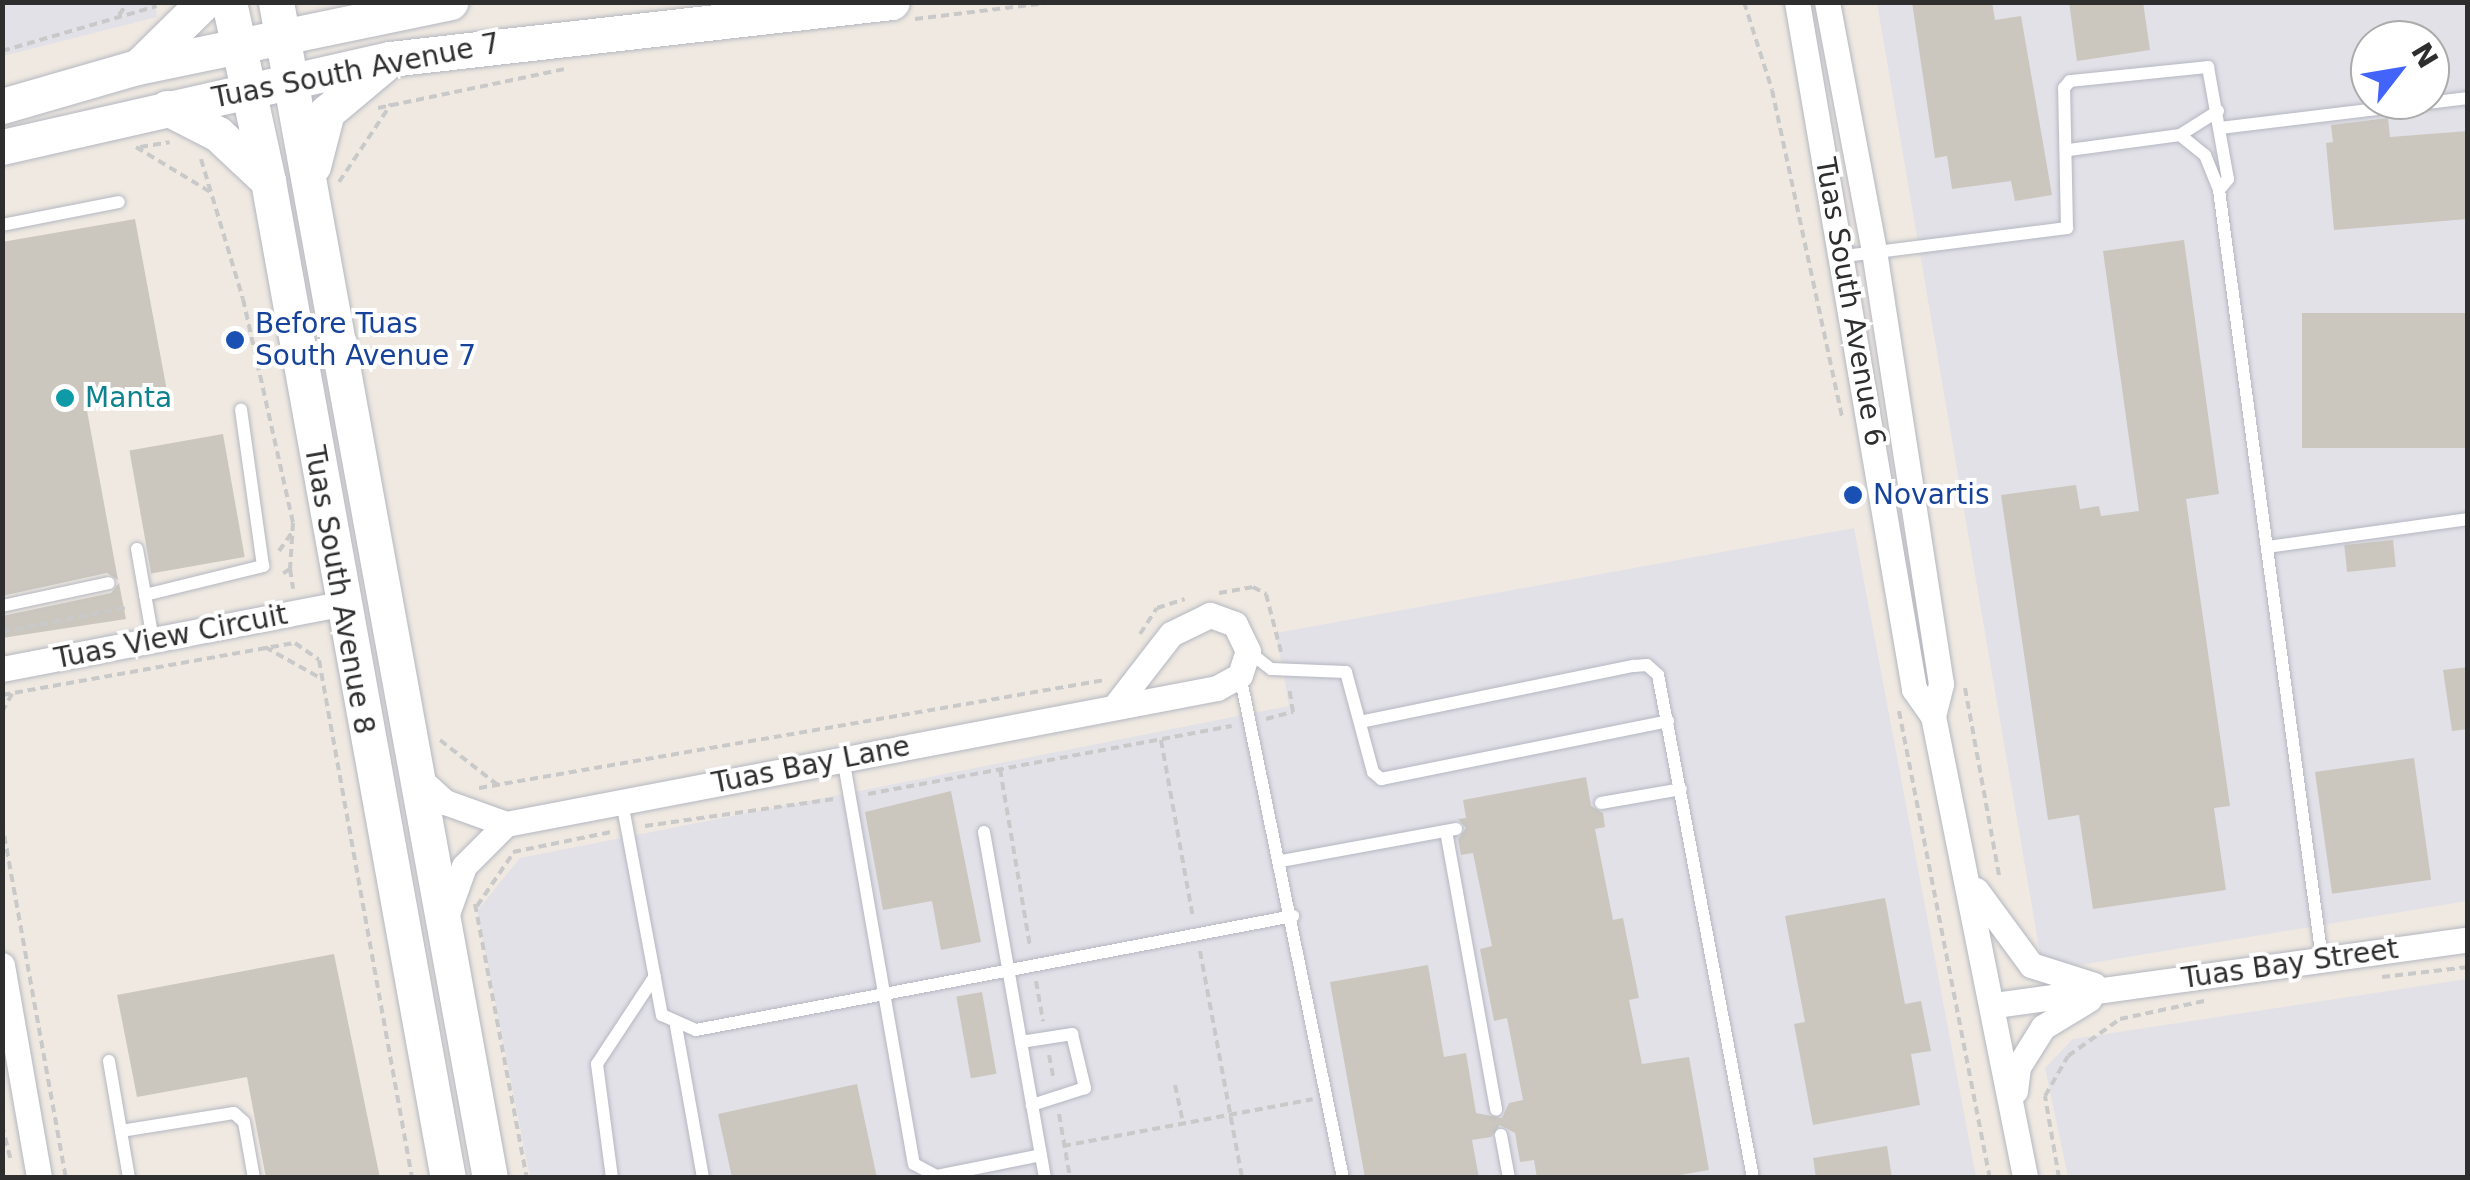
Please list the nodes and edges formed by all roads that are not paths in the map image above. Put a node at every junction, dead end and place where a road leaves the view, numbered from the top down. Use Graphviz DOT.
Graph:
graph roads {
  1 [pos="204,2"];
  2 [pos="229,2"];
  3 [pos="332,2"];
  4 [pos="450,2"];
  5 [pos="892,2"];
  6 [pos="1797,2"];
  7 [pos="1827,2"];
  8 [pos="384,13"];
  9 [pos="279,20"];
  10 [pos="239,47"];
  11 [pos="390,58"];
  12 [pos="137,67"];
  13 [pos="291,81"];
  14 [pos="249,90"];
  15 [pos="2468,98"];
  16 [pos="2,106"];
  17 [pos="167,108"];
  18 [pos="2218,111"];
  19 [pos="2220,128"];
  20 [pos="2180,135"];
  21 [pos="2,147"];
  22 [pos="2069,150"];
  23 [pos="268,181"];
  24 [pos="329,188"];
  25 [pos="2219,190"];
  26 [pos="119,202"];
  27 [pos="2,224"];
  28 [pos="1874,251"];
  29 [pos="1844,256"];
  30 [pos="241,410"];
  31 [pos="2468,519"];
  32 [pos="2267,547"];
  33 [pos="138,549"];
  34 [pos="109,583"];
  35 [pos="146,600"];
  36 [pos="340,604"];
  37 [pos="2,606"];
  38 [pos="154,640"];
  39 [pos="1244,663"];
  40 [pos="7,682"];
  41 [pos="1116,705"];
  42 [pos="1933,716"];
  43 [pos="1360,722"];
  44 [pos="1668,722"];
  45 [pos="843,758"];
  46 [pos="429,768"];
  47 [pos="1681,788"];
  48 [pos="622,801"];
  49 [pos="1601,803"];
  50 [pos="506,824"];
  51 [pos="984,832"];
  52 [pos="1280,861"];
  53 [pos="1967,878"];
  54 [pos="1293,916"];
  55 [pos="442,928"];
  56 [pos="2468,939"];
  57 [pos="2322,959"];
  58 [pos="2,966"];
  59 [pos="1008,970"];
  60 [pos="655,976"];
  61 [pos="2112,988"];
  62 [pos="884,994"];
  63 [pos="1995,1005"];
  64 [pos="676,1026"];
  65 [pos="1021,1042"];
  66 [pos="109,1061"];
  67 [pos="2013,1104"];
  68 [pos="1032,1106"];
  69 [pos="1496,1110"];
  70 [pos="121,1130"];
  71 [pos="1500,1135"];
  72 [pos="1041,1155"];
  73 [pos="40,1178"];
  74 [pos="129,1178"];
  75 [pos="254,1178"];
  76 [pos="448,1178"];
  77 [pos="490,1178"];
  78 [pos="612,1178"];
  79 [pos="703,1178"];
  80 [pos="1045,1178"];
  81 [pos="1343,1178"];
  82 [pos="1508,1178"];
  83 [pos="1752,1178"];
  84 [pos="2025,1178"];
  1 -- 12 [label="street"];
  2 -- 10 [label="street, Tuas South Avenue 8"];
  3 -- 8 [label="street"];
  4 -- 8 [label="street, Tuas South Avenue 7"];
  5 -- 11 [label="street, Tuas South Avenue 7"];
  6 -- 29 [label="street, Tuas South Avenue 6"];
  7 -- 28 [label="street, Tuas South Avenue 6"];
  8 -- 9 [label="street, Tuas South Avenue 7"];
  9 -- 10 [label="street, Tuas South Avenue 7"];
  9 -- 13 [label="street, Tuas South Avenue 8"];
  10 -- 12 [label="street, Tuas South Avenue 7"];
  10 -- 14 [label="street, Tuas South Avenue 8"];
  11 -- 13 [label="street, Tuas South Avenue 7"];
  11 -- 24 [label="street"];
  12 -- 16 [label="street, Tuas South Avenue 7"];
  13 -- 14 [label="street, Tuas South Avenue 7"];
  13 -- 24 [label="street, Tuas South Avenue 8"];
  14 -- 17 [label="street, Tuas South Avenue 7"];
  14 -- 23 [label="street, Tuas South Avenue 8"];
  15 -- 19 [label="lane"];
  17 -- 21 [label="street, Tuas South Avenue 7"];
  17 -- 23 [label="street"];
  18 -- 19 [label="lane"];
  18 -- 20 [label="lane"];
  18 -- 22 [label="lane"];
  19 -- 25 [label="lane"];
  20 -- 22 [label="lane"];
  20 -- 25 [label="lane"];
  22 -- 28 [label="lane"];
  23 -- 36 [label="street, Tuas South Avenue 8"];
  24 -- 46 [label="street, Tuas South Avenue 8"];
  25 -- 32 [label="lane"];
  26 -- 27 [label="lane"];
  28 -- 29 [label="lane"];
  28 -- 42 [label="street, Tuas South Avenue 6"];
  29 -- 42 [label="street, Tuas South Avenue 6"];
  30 -- 35 [label="lane"];
  31 -- 32 [label="lane"];
  32 -- 57 [label="lane"];
  33 -- 35 [label="lane"];
  34 -- 37 [label="lane"];
  35 -- 38 [label="lane"];
  36 -- 38 [label="street, Tuas View Circuit"];
  36 -- 76 [label="street, Tuas South Avenue 8"];
  38 -- 40 [label="street, Tuas View Circuit"];
  39 -- 41 [label="street, Tuas Bay Lane"];
  39 -- 41 [label="street"];
  39 -- 43 [label="lane"];
  39 -- 52 [label="lane"];
  41 -- 45 [label="street, Tuas Bay Lane"];
  42 -- 53 [label="street, Tuas South Avenue 6"];
  43 -- 44 [label="lane"];
  43 -- 44 [label="lane"];
  44 -- 47 [label="lane"];
  45 -- 48 [label="street, Tuas Bay Lane"];
  45 -- 62 [label="lane"];
  46 -- 50 [label="street"];
  46 -- 55 [label="street, Tuas South Avenue 8"];
  47 -- 49 [label="lane"];
  47 -- 83 [label="lane"];
  48 -- 50 [label="street, Tuas Bay Lane"];
  48 -- 60 [label="lane"];
  50 -- 55 [label="street"];
  51 -- 59 [label="lane"];
  52 -- 54 [label="lane"];
  52 -- 69 [label="lane"];
  53 -- 61 [label="street, Tuas Bay Street"];
  53 -- 63 [label="street, Tuas South Avenue 6"];
  54 -- 59 [label="lane"];
  54 -- 81 [label="lane"];
  55 -- 77 [label="street, Tuas South Avenue 8"];
  56 -- 57 [label="street, Tuas Bay Street"];
  57 -- 61 [label="street, Tuas Bay Street"];
  58 -- 73 [label="street"];
  59 -- 62 [label="lane"];
  59 -- 65 [label="lane"];
  60 -- 64 [label="lane"];
  60 -- 78 [label="lane"];
  61 -- 63 [label="street, Tuas Bay Street"];
  61 -- 67 [label="street, Tuas Bay Street"];
  62 -- 64 [label="lane"];
  62 -- 72 [label="lane"];
  63 -- 67 [label="street, Tuas South Avenue 6"];
  64 -- 79 [label="lane"];
  65 -- 68 [label="lane"];
  65 -- 68 [label="lane"];
  66 -- 70 [label="lane"];
  67 -- 84 [label="street, Tuas South Avenue 6"];
  68 -- 72 [label="lane"];
  70 -- 74 [label="lane"];
  70 -- 75 [label="lane"];
  71 -- 82 [label="lane"];
  72 -- 80 [label="lane"];
}
